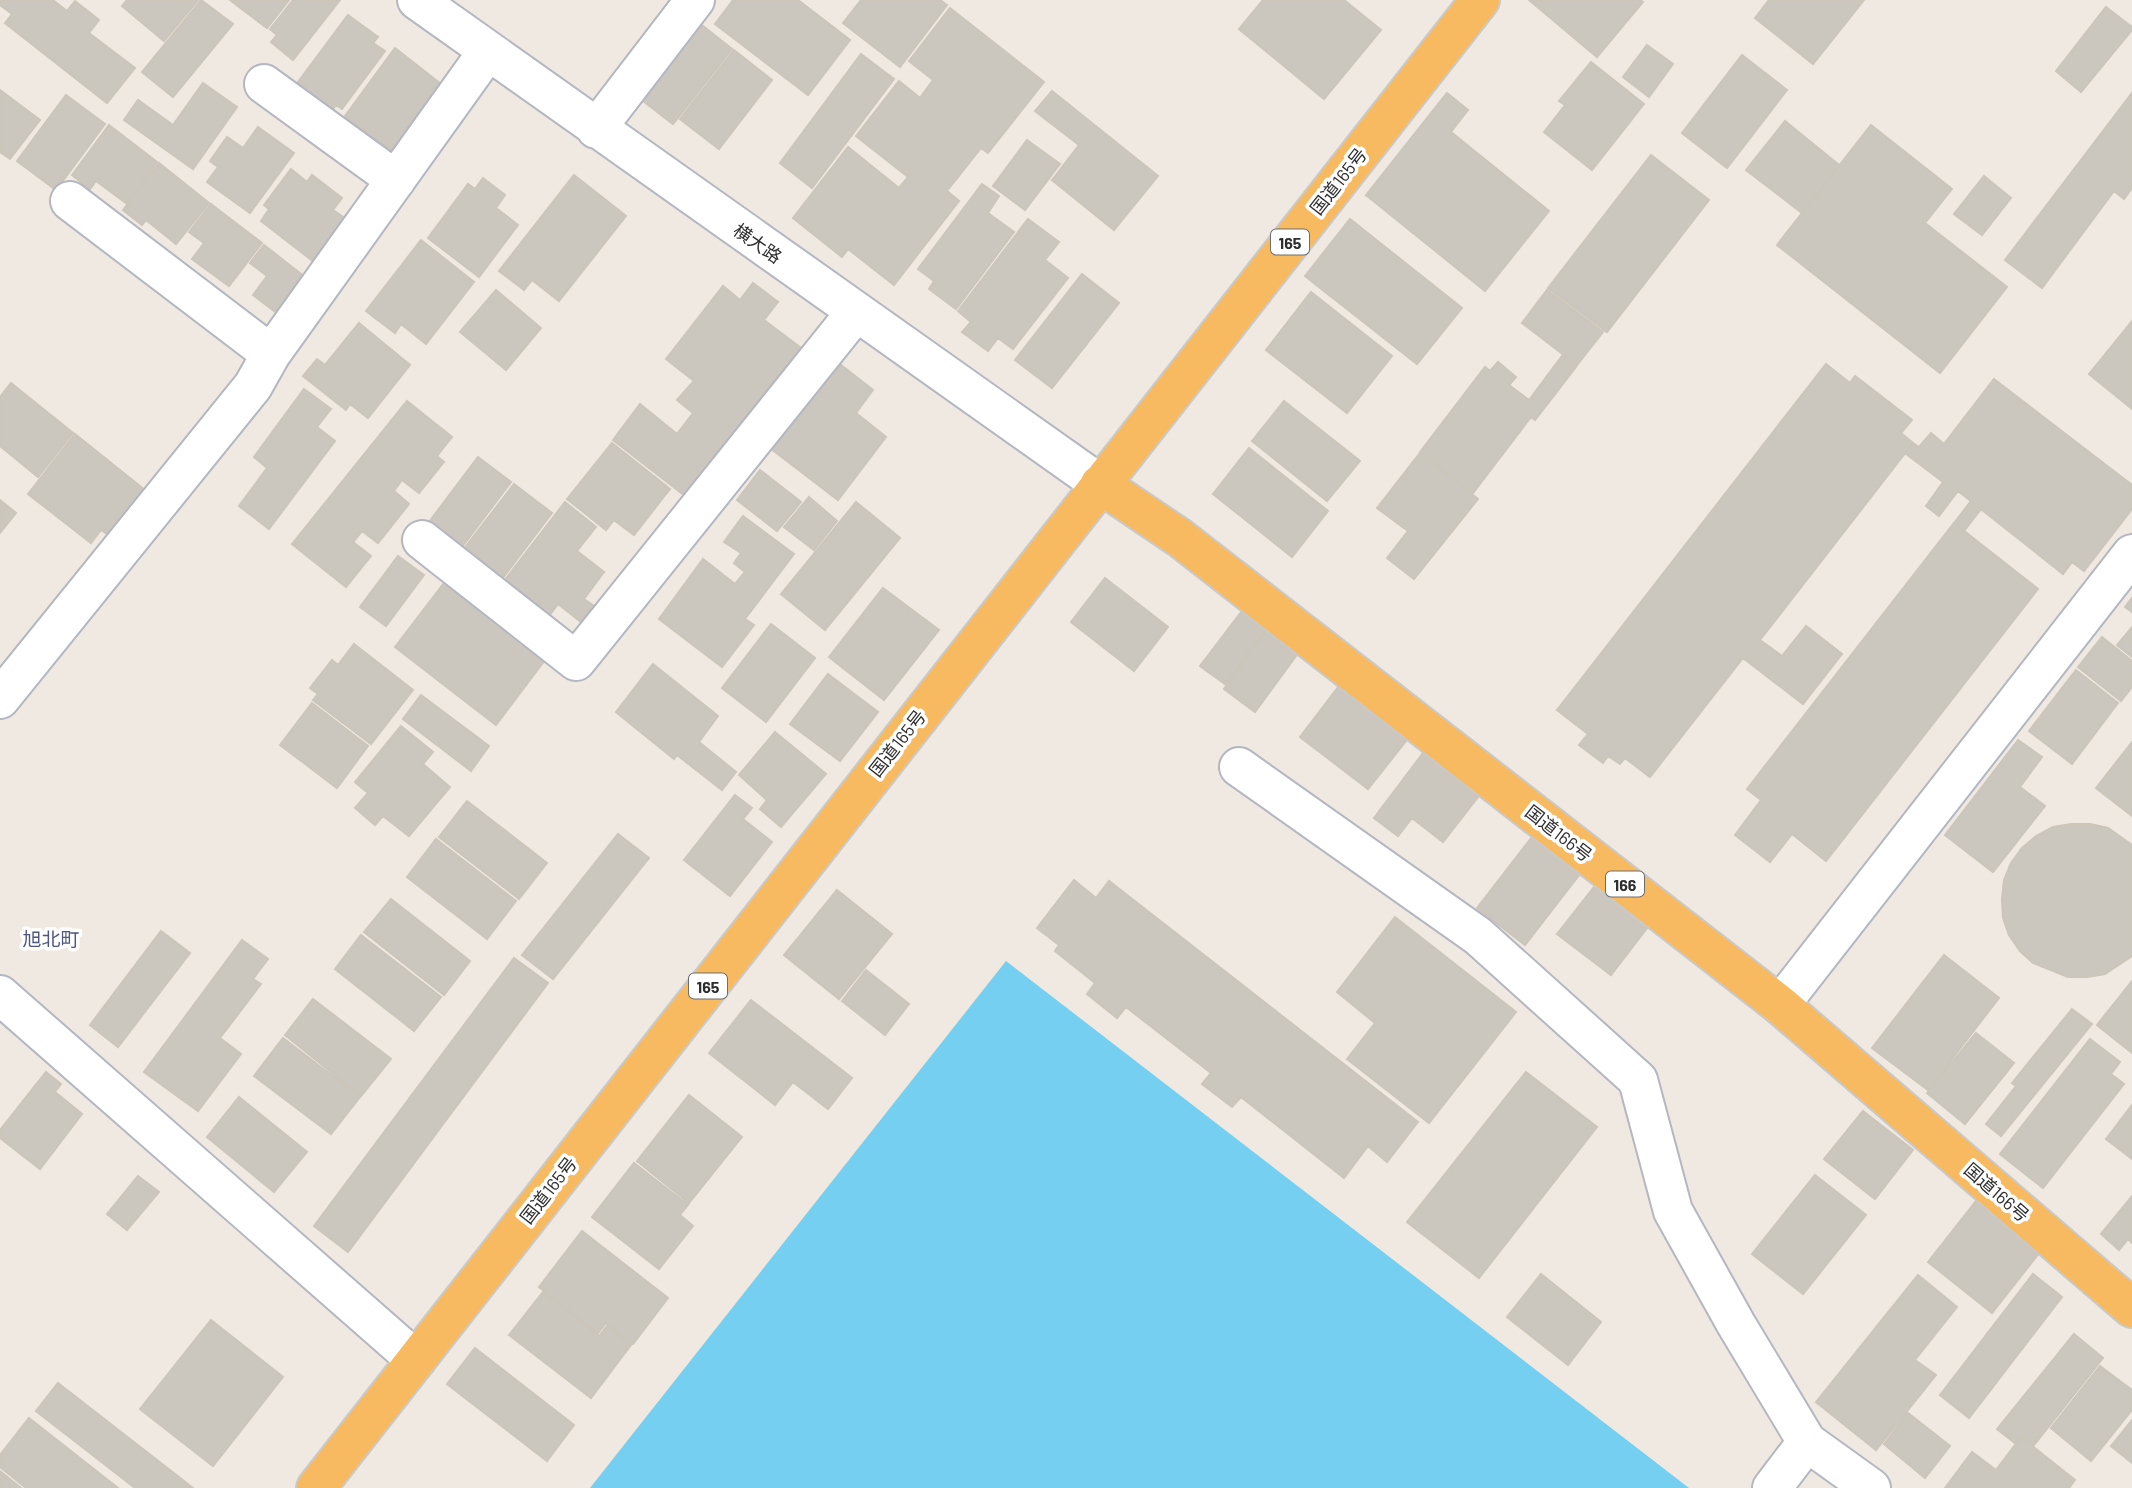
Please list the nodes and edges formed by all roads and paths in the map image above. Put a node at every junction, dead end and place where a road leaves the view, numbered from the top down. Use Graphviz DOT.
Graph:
graph roads {
  1 [pos="417,0"];
  2 [pos="695,0"];
  3 [pos="1480,0"];
  4 [pos="488,51"];
  5 [pos="264,83"];
  6 [pos="596,129"];
  7 [pos="396,180"];
  8 [pos="71,201"];
  9 [pos="856,312"];
  10 [pos="271,354"];
  11 [pos="1100,484"];
  12 [pos="422,540"];
  13 [pos="2132,554"];
  14 [pos="0,699"];
  15 [pos="1239,767"];
  16 [pos="0,995"];
  17 [pos="1780,1005"];
  18 [pos="2132,1308"];
  19 [pos="416,1360"];
  20 [pos="1807,1442"];
  21 [pos="316,1488"];
  22 [pos="1772,1488"];
  23 [pos="1871,1488"];
  1 -- 4 [label="street, 横大路"];
  2 -- 6 [label="street"];
  3 -- 11 [label="highway, 国道165号 / 165"];
  4 -- 6 [label="street, 横大路"];
  4 -- 7 [label="street"];
  5 -- 7 [label="street"];
  6 -- 9 [label="street, 横大路"];
  7 -- 10 [label="street"];
  8 -- 10 [label="street"];
  9 -- 11 [label="street, 横大路"];
  9 -- 12 [label="street"];
  10 -- 14 [label="street"];
  11 -- 17 [label="highway, 国道166号 / 166"];
  11 -- 19 [label="highway, 国道165号 / 165"];
  13 -- 17 [label="street"];
  15 -- 20 [label="street"];
  16 -- 19 [label="street"];
  17 -- 18 [label="highway, 国道166号 / 166"];
  19 -- 21 [label="highway, 国道165号 / 165"];
  20 -- 22 [label="street"];
  20 -- 23 [label="street"];
}
